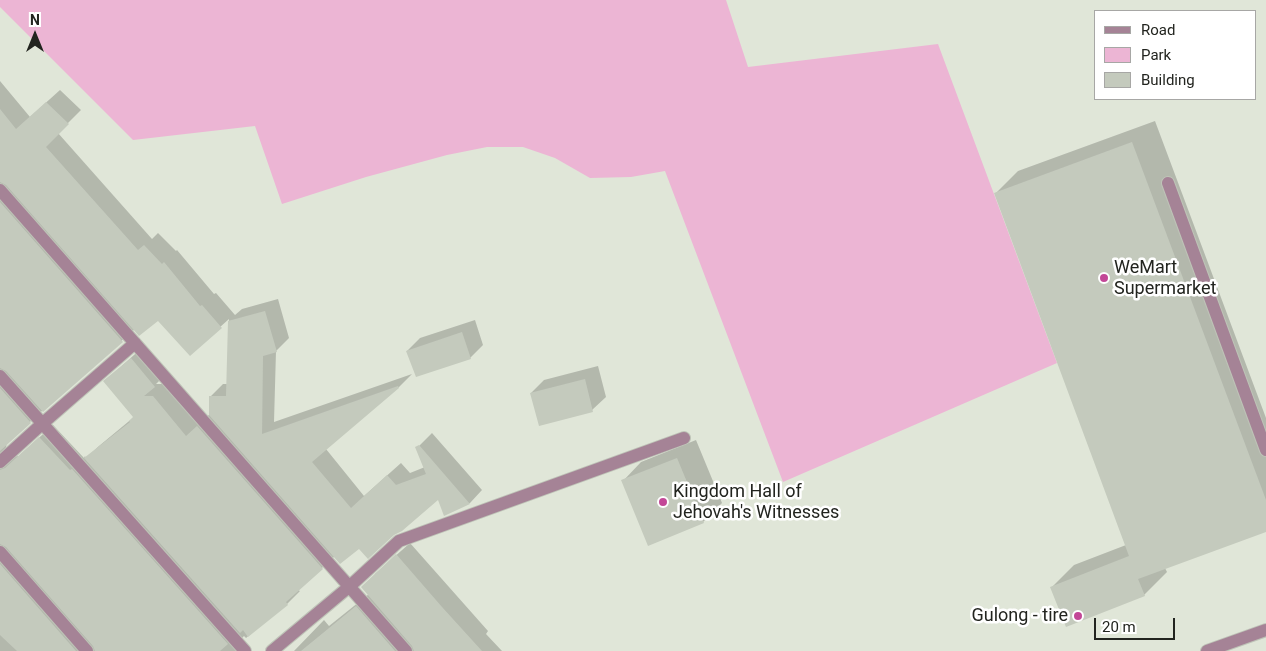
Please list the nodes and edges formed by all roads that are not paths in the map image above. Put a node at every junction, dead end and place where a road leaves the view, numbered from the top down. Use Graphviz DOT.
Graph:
graph roads {
  1 [pos="1168,183"];
  2 [pos="0,190"];
  3 [pos="135,343"];
  4 [pos="0,376"];
  5 [pos="42,423"];
  6 [pos="1263,435"];
  7 [pos="684,438"];
  8 [pos="1266,450"];
  9 [pos="0,462"];
  10 [pos="0,552"];
  11 [pos="350,586"];
  12 [pos="1266,630"];
  13 [pos="87,651"];
  14 [pos="245,651"];
  15 [pos="272,651"];
  16 [pos="406,651"];
  17 [pos="1207,651"];
  1 -- 6 [label="street"];
  2 -- 3 [label="street"];
  3 -- 5 [label="street"];
  3 -- 11 [label="street"];
  4 -- 5 [label="street"];
  5 -- 9 [label="street"];
  5 -- 14 [label="street"];
  6 -- 8 [label="street"];
  7 -- 11 [label="street"];
  10 -- 13 [label="street"];
  11 -- 15 [label="street"];
  11 -- 16 [label="street"];
  12 -- 17 [label="street"];
}
